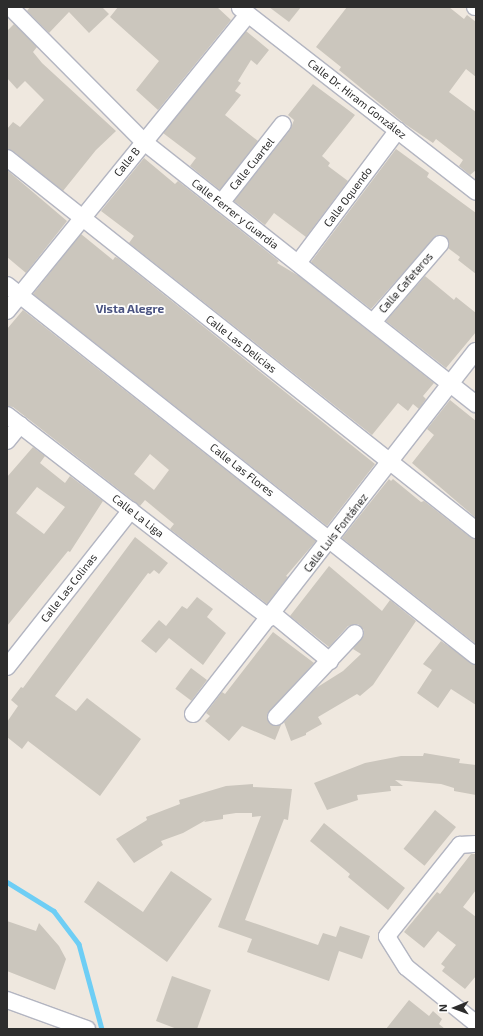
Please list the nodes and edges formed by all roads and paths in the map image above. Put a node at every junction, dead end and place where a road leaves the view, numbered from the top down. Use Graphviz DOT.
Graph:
graph roads {
  1 [pos="10,7"];
  2 [pos="243,10"];
  3 [pos="283,124"];
  4 [pos="398,130"];
  5 [pos="144,142"];
  6 [pos="7,158"];
  7 [pos="476,192"];
  8 [pos="221,203"];
  9 [pos="82,219"];
  10 [pos="440,244"];
  11 [pos="298,263"];
  12 [pos="7,285"];
  13 [pos="20,295"];
  14 [pos="7,311"];
  15 [pos="372,322"];
  16 [pos="476,351"];
  17 [pos="450,384"];
  18 [pos="476,404"];
  19 [pos="7,414"];
  20 [pos="20,425"];
  21 [pos="7,441"];
  22 [pos="391,462"];
  23 [pos="131,510"];
  24 [pos="476,530"];
  25 [pos="331,540"];
  26 [pos="271,616"];
  27 [pos="354,633"];
  28 [pos="476,656"];
  29 [pos="330,661"];
  30 [pos="7,667"];
  31 [pos="193,714"];
  32 [pos="276,717"];
  33 [pos="476,844"];
  34 [pos="7,1000"];
  35 [pos="473,1024"];
  36 [pos="87,1029"];
  1 -- 5 [label="street, Calle Ferrer y Guardia"];
  2 -- 4 [label="street, Calle Dr. Hiram González"];
  2 -- 5 [label="street, Calle B"];
  3 -- 8 [label="street, Calle Cuartel"];
  4 -- 7 [label="street, Calle Dr. Hiram González"];
  4 -- 11 [label="street, Calle Oquendo"];
  5 -- 8 [label="street, Calle Ferrer y Guardia"];
  5 -- 9 [label="street, Calle B"];
  6 -- 9 [label="street, Calle Las Delicias"];
  8 -- 11 [label="street, Calle Ferrer y Guardia"];
  9 -- 13 [label="street, Calle B"];
  9 -- 22 [label="street, Calle Las Delicias"];
  10 -- 15 [label="street, Calle Cafeteros"];
  11 -- 15 [label="street, Calle Ferrer y Guardia"];
  12 -- 13 [label="street, Calle Las Flores"];
  13 -- 14 [label="street, Calle B"];
  13 -- 25 [label="street, Calle Las Flores"];
  15 -- 17 [label="street, Calle Ferrer y Guardia"];
  16 -- 17 [label="street, Calle Luis Fontánez"];
  17 -- 18 [label="street, Calle Ferrer y Guardia"];
  17 -- 22 [label="street, Calle Luis Fontánez"];
  19 -- 20 [label="street, Calle La Liga"];
  20 -- 21 [label="street"];
  20 -- 23 [label="street, Calle La Liga"];
  22 -- 24 [label="street, Calle Las Delicias"];
  22 -- 25 [label="street, Calle Luis Fontánez"];
  23 -- 26 [label="street, Calle La Liga"];
  23 -- 30 [label="street, Calle Las Colinas"];
  25 -- 26 [label="street, Calle Luis Fontánez"];
  25 -- 28 [label="street, Calle Las Flores"];
  26 -- 29 [label="street, Calle La Liga"];
  26 -- 31 [label="street, Calle Luis Fontánez"];
  27 -- 29 [label="street"];
  29 -- 32 [label="street"];
  33 -- 35 [label="street"];
  34 -- 36 [label="street"];
}
